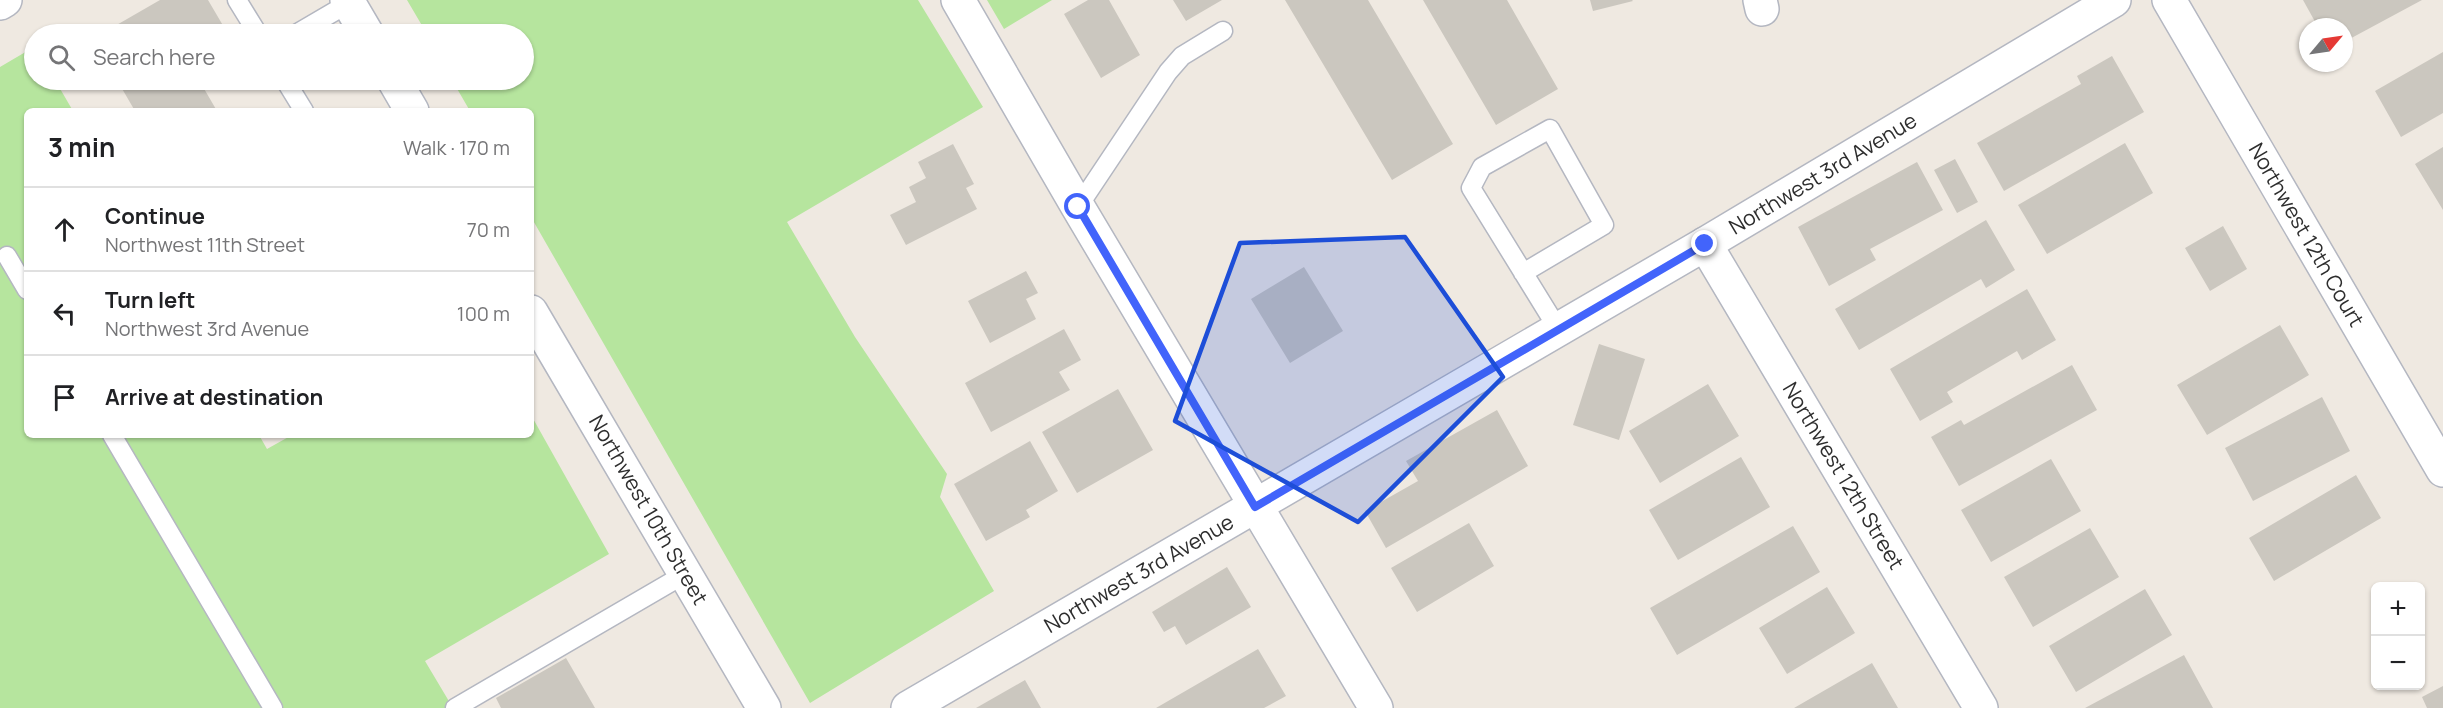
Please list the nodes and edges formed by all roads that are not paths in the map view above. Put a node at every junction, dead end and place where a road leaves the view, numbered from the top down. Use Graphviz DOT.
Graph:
graph roads {
  1 [pos="5,0"];
  2 [pos="237,0"];
  3 [pos="958,0"];
  4 [pos="2114,0"];
  5 [pos="2169,0"];
  6 [pos="348,2"];
  7 [pos="0,3"];
  8 [pos="252,24"];
  9 [pos="312,24"];
  10 [pos="361,24"];
  11 [pos="1223,31"];
  12 [pos="291,90"];
  13 [pos="400,90"];
  14 [pos="302,108"];
  15 [pos="410,108"];
  16 [pos="1078,207"];
  17 [pos="1705,244"];
  18 [pos="2,253"];
  19 [pos="1523,273"];
  20 [pos="24,286"];
  21 [pos="534,317"];
  22 [pos="1558,329"];
  23 [pos="114,438"];
  24 [pos="2443,470"];
  25 [pos="1255,507"];
  26 [pos="685,574"];
  27 [pos="273,708"];
  28 [pos="454,708"];
  29 [pos="764,708"];
  30 [pos="908,708"];
  31 [pos="1376,708"];
  32 [pos="1981,708"];
  1 -- 7 [label="street"];
  2 -- 8 [label="lane"];
  3 -- 16 [label="street"];
  4 -- 17 [label="street, Northwest 3rd Avenue"];
  5 -- 24 [label="street, Northwest 12th Court"];
  6 -- 9 [label="lane"];
  6 -- 10 [label="street"];
  11 -- 16 [label="lane"];
  12 -- 14 [label="lane"];
  13 -- 15 [label="street"];
  16 -- 25 [label="street"];
  17 -- 22 [label="street, Northwest 3rd Avenue"];
  17 -- 32 [label="street, Northwest 12th Street"];
  18 -- 20 [label="lane"];
  19 -- 19 [label="lane"];
  19 -- 22 [label="lane"];
  21 -- 26 [label="street, Northwest 10th Street"];
  22 -- 25 [label="street, Northwest 3rd Avenue"];
  23 -- 27 [label="lane"];
  25 -- 30 [label="street, Northwest 3rd Avenue"];
  25 -- 31 [label="street"];
  26 -- 28 [label="lane"];
  26 -- 29 [label="street, Northwest 10th Street"];
}
